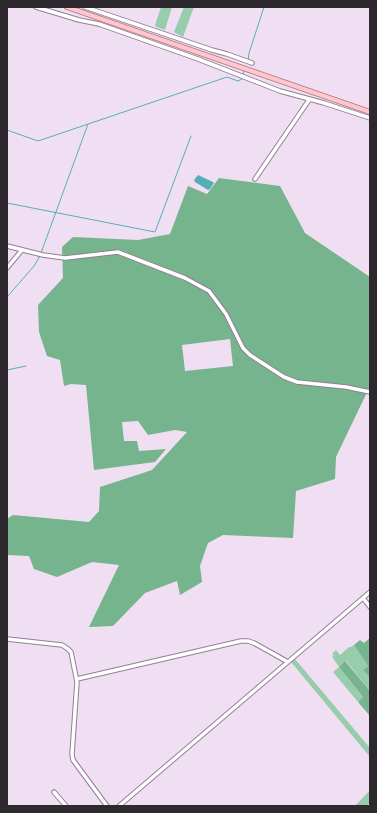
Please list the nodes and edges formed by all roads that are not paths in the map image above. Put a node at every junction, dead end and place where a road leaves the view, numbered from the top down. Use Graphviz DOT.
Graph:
graph roads {
  1 [pos="36,7"];
  2 [pos="67,7"];
  3 [pos="86,7"];
  4 [pos="252,63"];
  5 [pos="300,88"];
  6 [pos="297,96"];
  7 [pos="309,100"];
  8 [pos="370,112"];
  9 [pos="370,118"];
  10 [pos="255,179"];
  11 [pos="7,246"];
  12 [pos="22,250"];
  13 [pos="7,268"];
  14 [pos="370,392"];
  15 [pos="370,592"];
  16 [pos="362,598"];
  17 [pos="370,607"];
  18 [pos="7,639"];
  19 [pos="288,662"];
  20 [pos="77,678"];
  21 [pos="54,792"];
  22 [pos="66,806"];
  23 [pos="107,806"];
  24 [pos="119,806"];
  1 -- 6 [label="street"];
  2 -- 5 [label="main road"];
  3 -- 4 [label="street"];
  5 -- 6 [label="street"];
  5 -- 8 [label="main road"];
  6 -- 7 [label="street"];
  7 -- 9 [label="street"];
  7 -- 10 [label="street"];
  11 -- 12 [label="street"];
  12 -- 13 [label="street"];
  12 -- 14 [label="street"];
  15 -- 16 [label="street"];
  16 -- 17 [label="street"];
  16 -- 19 [label="street"];
  18 -- 20 [label="street"];
  19 -- 20 [label="street"];
  19 -- 24 [label="street"];
  20 -- 23 [label="street"];
  21 -- 22 [label="street"];
}
